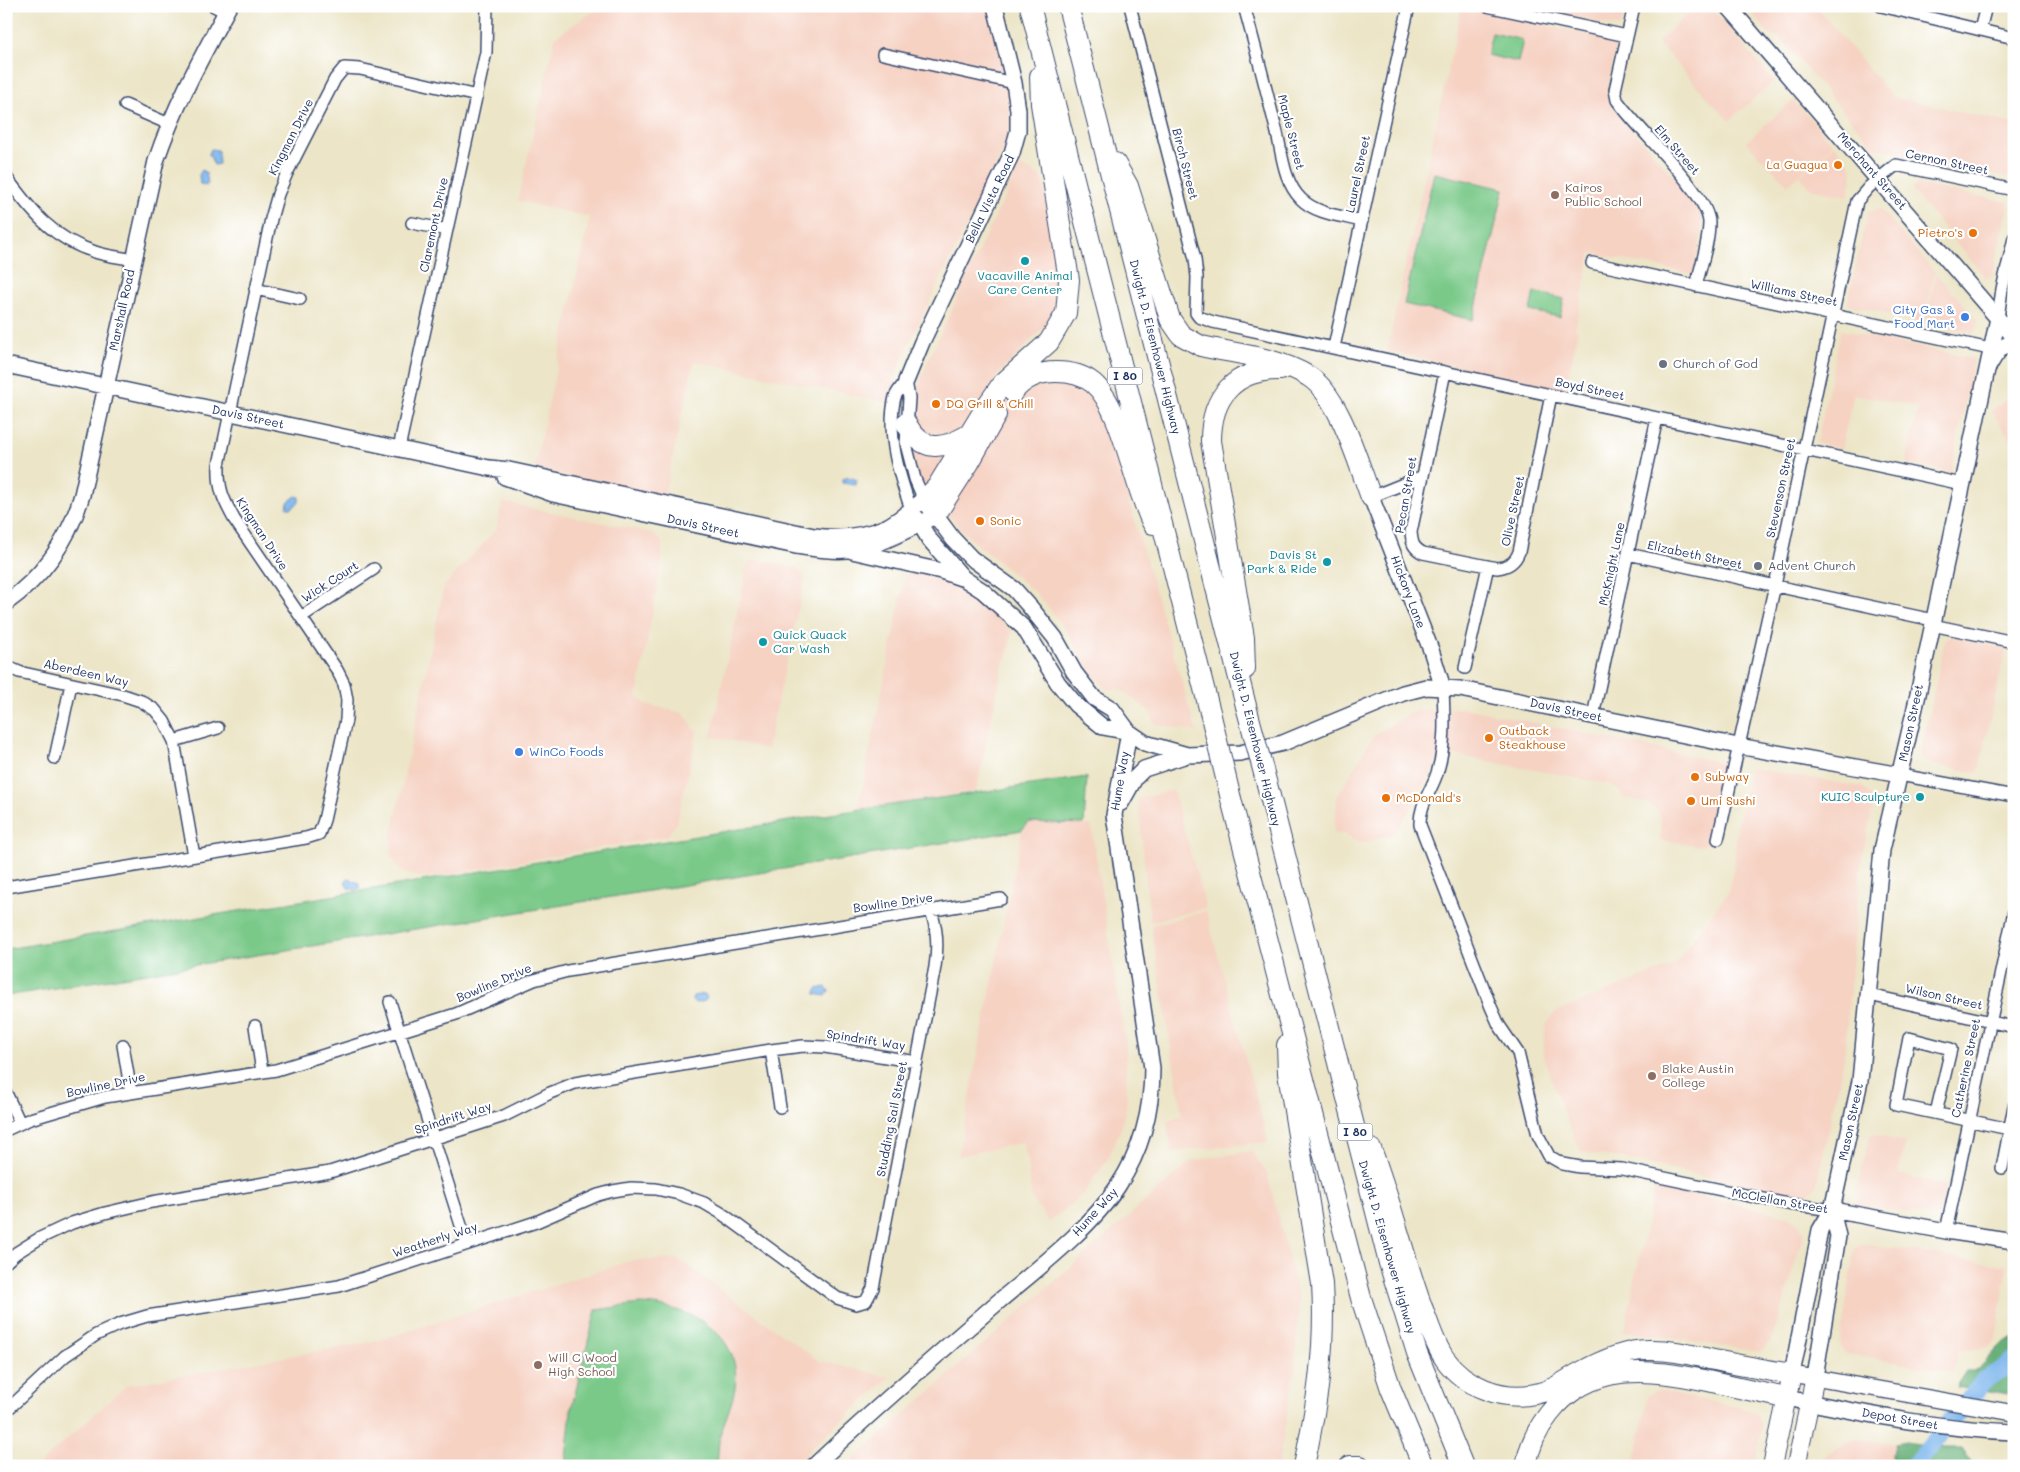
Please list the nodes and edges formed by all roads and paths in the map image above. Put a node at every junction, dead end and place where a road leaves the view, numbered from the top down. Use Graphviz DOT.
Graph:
graph roads {
  1 [pos="487,6"];
  2 [pos="996,6"];
  3 [pos="1030,6"];
  4 [pos="1068,6"];
  5 [pos="1244,6"];
  6 [pos="1409,6"];
  7 [pos="1487,6"];
  8 [pos="1634,6"];
  9 [pos="1728,6"];
  10 [pos="1881,6"];
  11 [pos="1986,6"];
  12 [pos="1132,7"];
  13 [pos="223,8"];
  14 [pos="1980,30"];
  15 [pos="1627,36"];
  16 [pos="2014,38"];
  17 [pos="1039,40"];
  18 [pos="883,54"];
  19 [pos="1014,83"];
  20 [pos="477,96"];
  21 [pos="125,105"];
  22 [pos="169,124"];
  23 [pos="1102,139"];
  24 [pos="6,177"];
  25 [pos="1878,179"];
  26 [pos="2014,190"];
  27 [pos="1362,220"];
  28 [pos="412,223"];
  29 [pos="447,230"];
  30 [pos="2014,238"];
  31 [pos="133,260"];
  32 [pos="1592,262"];
  33 [pos="1696,286"];
  34 [pos="255,289"];
  35 [pos="300,299"];
  36 [pos="1832,315"];
  37 [pos="1998,318"];
  38 [pos="1212,321"];
  39 [pos="2013,336"];
  40 [pos="1334,347"];
  41 [pos="1990,349"];
  42 [pos="6,365"];
  43 [pos="1296,370"];
  44 [pos="1446,372"];
  45 [pos="1986,372"];
  46 [pos="906,381"];
  47 [pos="105,386"];
  48 [pos="1551,395"];
  49 [pos="230,413"];
  50 [pos="1657,418"];
  51 [pos="906,423"];
  52 [pos="968,435"];
  53 [pos="399,448"];
  54 [pos="1803,449"];
  55 [pos="489,468"];
  56 [pos="1423,476"];
  57 [pos="1962,484"];
  58 [pos="1371,497"];
  59 [pos="922,512"];
  60 [pos="848,550"];
  61 [pos="1628,554"];
  62 [pos="1171,558"];
  63 [pos="1488,566"];
  64 [pos="374,569"];
  65 [pos="962,578"];
  66 [pos="1775,586"];
  67 [pos="6,603"];
  68 [pos="301,616"];
  69 [pos="1933,622"];
  70 [pos="2014,642"];
  71 [pos="6,666"];
  72 [pos="1465,668"];
  73 [pos="72,684"];
  74 [pos="1443,688"];
  75 [pos="1246,706"];
  76 [pos="1593,716"];
  77 [pos="218,728"];
  78 [pos="1129,732"];
  79 [pos="174,742"];
  80 [pos="1738,746"];
  81 [pos="1187,755"];
  82 [pos="55,758"];
  83 [pos="1900,775"];
  84 [pos="2014,796"];
  85 [pos="1114,815"];
  86 [pos="1718,839"];
  87 [pos="194,856"];
  88 [pos="6,887"];
  89 [pos="1001,899"];
  90 [pos="2014,911"];
  91 [pos="931,912"];
  92 [pos="1869,995"];
  93 [pos="390,1002"];
  94 [pos="1285,1003"];
  95 [pos="1989,1022"];
  96 [pos="255,1026"];
  97 [pos="2014,1027"];
  98 [pos="399,1032"];
  99 [pos="124,1045"];
  100 [pos="771,1050"];
  101 [pos="917,1062"];
  102 [pos="1338,1065"];
  103 [pos="262,1072"];
  104 [pos="6,1093"];
  105 [pos="131,1093"];
  106 [pos="2014,1106"];
  107 [pos="780,1107"];
  108 [pos="1936,1113"];
  109 [pos="1969,1121"];
  110 [pos="20,1123"];
  111 [pos="6,1130"];
  112 [pos="2012,1130"];
  113 [pos="434,1138"];
  114 [pos="2002,1168"];
  115 [pos="1832,1210"];
  116 [pos="1946,1231"];
  117 [pos="2014,1241"];
  118 [pos="467,1244"];
  119 [pos="6,1262"];
  120 [pos="866,1301"];
  121 [pos="1792,1374"];
  122 [pos="1815,1377"];
  123 [pos="1787,1398"];
  124 [pos="1810,1402"];
  125 [pos="6,1411"];
  126 [pos="2006,1411"];
  127 [pos="2014,1432"];
  128 [pos="814,1466"];
  129 [pos="1304,1466"];
  130 [pos="1350,1466"];
  131 [pos="1360,1466"];
  132 [pos="1423,1466"];
  133 [pos="1463,1466"];
  134 [pos="1526,1466"];
  135 [pos="1772,1466"];
  136 [pos="1796,1466"];
  1 -- 20 [label="street, Claremont Drive"];
  2 -- 19 [label="main road, Bella Vista Road"];
  3 -- 17 [label="highway, I 80"];
  4 -- 23 [label="highway, Dwight D. Eisenhower Highway / I 80"];
  5 -- 27 [label="street, Maple Street"];
  6 -- 27 [label="street, Laurel Street"];
  7 -- 15 [label="street"];
  8 -- 15 [label="street, Elm Street"];
  9 -- 25 [label="main road, Merchant Street"];
  10 -- 14 [label="street"];
  11 -- 14 [label="street"];
  12 -- 38 [label="street, Birch Street"];
  13 -- 22 [label="main road, Marshall Road"];
  14 -- 16 [label="street"];
  15 -- 33 [label="street, Elm Street"];
  17 -- 52 [label="highway"];
  17 -- 62 [label="highway, I 80"];
  18 -- 19 [label="street"];
  19 -- 46 [label="main road, Bella Vista Road"];
  20 -- 29 [label="street, Claremont Drive"];
  20 -- 34 [label="street, Kingman Drive"];
  21 -- 22 [label="street"];
  22 -- 31 [label="main road, Marshall Road"];
  23 -- 43 [label="highway"];
  23 -- 75 [label="highway, Dwight D. Eisenhower Highway / I 80"];
  24 -- 31 [label="street"];
  25 -- 26 [label="street, Cernon Street"];
  25 -- 36 [label="street, Stevenson Street"];
  25 -- 37 [label="main road, Merchant Street"];
  27 -- 40 [label="street, Laurel Street"];
  28 -- 29 [label="street"];
  29 -- 53 [label="street, Claremont Drive"];
  30 -- 37 [label="street, Mason Street"];
  31 -- 47 [label="main road, Marshall Road"];
  32 -- 33 [label="street, Williams Street"];
  33 -- 36 [label="street, Williams Street"];
  34 -- 35 [label="street"];
  34 -- 49 [label="street, Kingman Drive"];
  36 -- 41 [label="street, Williams Street"];
  36 -- 54 [label="street, Stevenson Street"];
  37 -- 39 [label="main road, Merchant Street"];
  37 -- 41 [label="main road, Mason Street"];
  38 -- 40 [label="street, Boyd Street"];
  39 -- 45 [label="main road"];
  40 -- 44 [label="street, Boyd Street"];
  41 -- 45 [label="main road, Mason Street"];
  42 -- 47 [label="main road, Davis Street"];
  43 -- 58 [label="highway"];
  43 -- 75 [label="highway"];
  44 -- 48 [label="street, Boyd Street"];
  44 -- 56 [label="street, Pecan Street"];
  45 -- 57 [label="main road, Mason Street"];
  46 -- 51 [label="street, Bella Vista Road"];
  46 -- 59 [label="street, Bella Vista Road"];
  47 -- 49 [label="main road, Davis Street"];
  47 -- 67 [label="main road, Marshall Road"];
  48 -- 50 [label="street, Boyd Street"];
  48 -- 63 [label="street, Olive Street"];
  49 -- 53 [label="main road, Davis Street"];
  49 -- 68 [label="street, Kingman Drive"];
  50 -- 54 [label="street, Boyd Street"];
  50 -- 61 [label="street, McKnight Lane"];
  51 -- 52 [label="highway"];
  51 -- 59 [label="street, Bella Vista Road"];
  52 -- 59 [label="highway"];
  53 -- 55 [label="main road, Davis Street"];
  54 -- 57 [label="street, Boyd Street"];
  54 -- 66 [label="street, Stevenson Street"];
  55 -- 59 [label="main road, Davis Street"];
  55 -- 60 [label="main road, Davis Street"];
  56 -- 58 [label="street"];
  56 -- 63 [label="street, Pecan Street"];
  57 -- 69 [label="main road, Mason Street"];
  58 -- 74 [label="main road, Hickory Lane"];
  59 -- 60 [label="main road, Davis Street"];
  59 -- 62 [label="highway"];
  59 -- 65 [label="main road, Davis Street"];
  59 -- 78 [label="main road, Davis Street"];
  60 -- 65 [label="main road"];
  61 -- 66 [label="street, Elizabeth Street"];
  61 -- 76 [label="street, McKnight Lane"];
  62 -- 94 [label="highway, I 80, bridge"];
  63 -- 72 [label="street"];
  64 -- 68 [label="street, Wick Court"];
  65 -- 78 [label="main road, Davis Street"];
  66 -- 69 [label="street, Elizabeth Street"];
  66 -- 80 [label="street, Stevenson Street"];
  68 -- 87 [label="street, Kingman Drive"];
  69 -- 70 [label="street, Elizabeth Street"];
  69 -- 83 [label="main road, Mason Street"];
  71 -- 73 [label="street, Aberdeen Way"];
  73 -- 79 [label="street, Aberdeen Way"];
  73 -- 82 [label="street"];
  74 -- 76 [label="main road, Davis Street"];
  74 -- 81 [label="main road, Davis Street"];
  74 -- 115 [label="street, McClellan Street"];
  75 -- 102 [label="highway, Dwight D. Eisenhower Highway / I 80, bridge"];
  76 -- 80 [label="main road, Davis Street"];
  77 -- 79 [label="street"];
  78 -- 81 [label="main road, Davis Street"];
  78 -- 85 [label="main road, Hume Way"];
  79 -- 87 [label="street, Aberdeen Way"];
  80 -- 83 [label="main road, Davis Street"];
  80 -- 86 [label="street, Stevenson Street"];
  81 -- 85 [label="main road"];
  83 -- 84 [label="street, Davis Street"];
  83 -- 92 [label="main road, Mason Street"];
  85 -- 128 [label="main road, Hume Way"];
  87 -- 88 [label="street, Kingman Drive"];
  89 -- 91 [label="street, Bowline Drive"];
  90 -- 95 [label="street, Catherine Street"];
  91 -- 98 [label="street, Bowline Drive"];
  91 -- 101 [label="street, Studding Sail Street"];
  92 -- 95 [label="street, Wilson Street"];
  92 -- 115 [label="main road, Mason Street"];
  93 -- 98 [label="street"];
  94 -- 129 [label="highway"];
  94 -- 132 [label="highway, I 80"];
  95 -- 97 [label="street, Wilson Street"];
  95 -- 109 [label="street, Catherine Street"];
  96 -- 103 [label="street"];
  98 -- 103 [label="street, Bowline Drive"];
  98 -- 113 [label="street"];
  99 -- 105 [label="street"];
  100 -- 101 [label="street, Spindrift Way"];
  100 -- 107 [label="street"];
  100 -- 113 [label="street, Spindrift Way"];
  101 -- 120 [label="street, Studding Sail Street"];
  102 -- 121 [label="highway"];
  102 -- 133 [label="highway, Dwight D. Eisenhower Highway / I 80"];
  103 -- 105 [label="street, Bowline Drive"];
  104 -- 110 [label="street"];
  105 -- 110 [label="street, Bowline Drive"];
  106 -- 112 [label="street"];
  108 -- 108 [label="street"];
  108 -- 109 [label="street"];
  109 -- 112 [label="street"];
  109 -- 116 [label="street, Catherine Street"];
  110 -- 111 [label="street, Bowline Drive"];
  112 -- 114 [label="street"];
  113 -- 118 [label="street"];
  113 -- 119 [label="street, Spindrift Way"];
  115 -- 116 [label="main road, McClellan Street"];
  115 -- 121 [label="main road, Mason Street"];
  115 -- 122 [label="main road, Mason Street"];
  116 -- 117 [label="main road, McClellan Street"];
  118 -- 120 [label="street, Weatherly Way"];
  118 -- 125 [label="street, Weatherly Way"];
  121 -- 122 [label="main road, Depot Street"];
  121 -- 123 [label="main road"];
  122 -- 124 [label="main road"];
  122 -- 126 [label="main road, Depot Street"];
  123 -- 124 [label="main road, Depot Street"];
  123 -- 134 [label="highway"];
  123 -- 135 [label="main road"];
  124 -- 127 [label="main road, Depot Street"];
  124 -- 136 [label="main road"];
  130 -- 131 [label="highway"];
}
